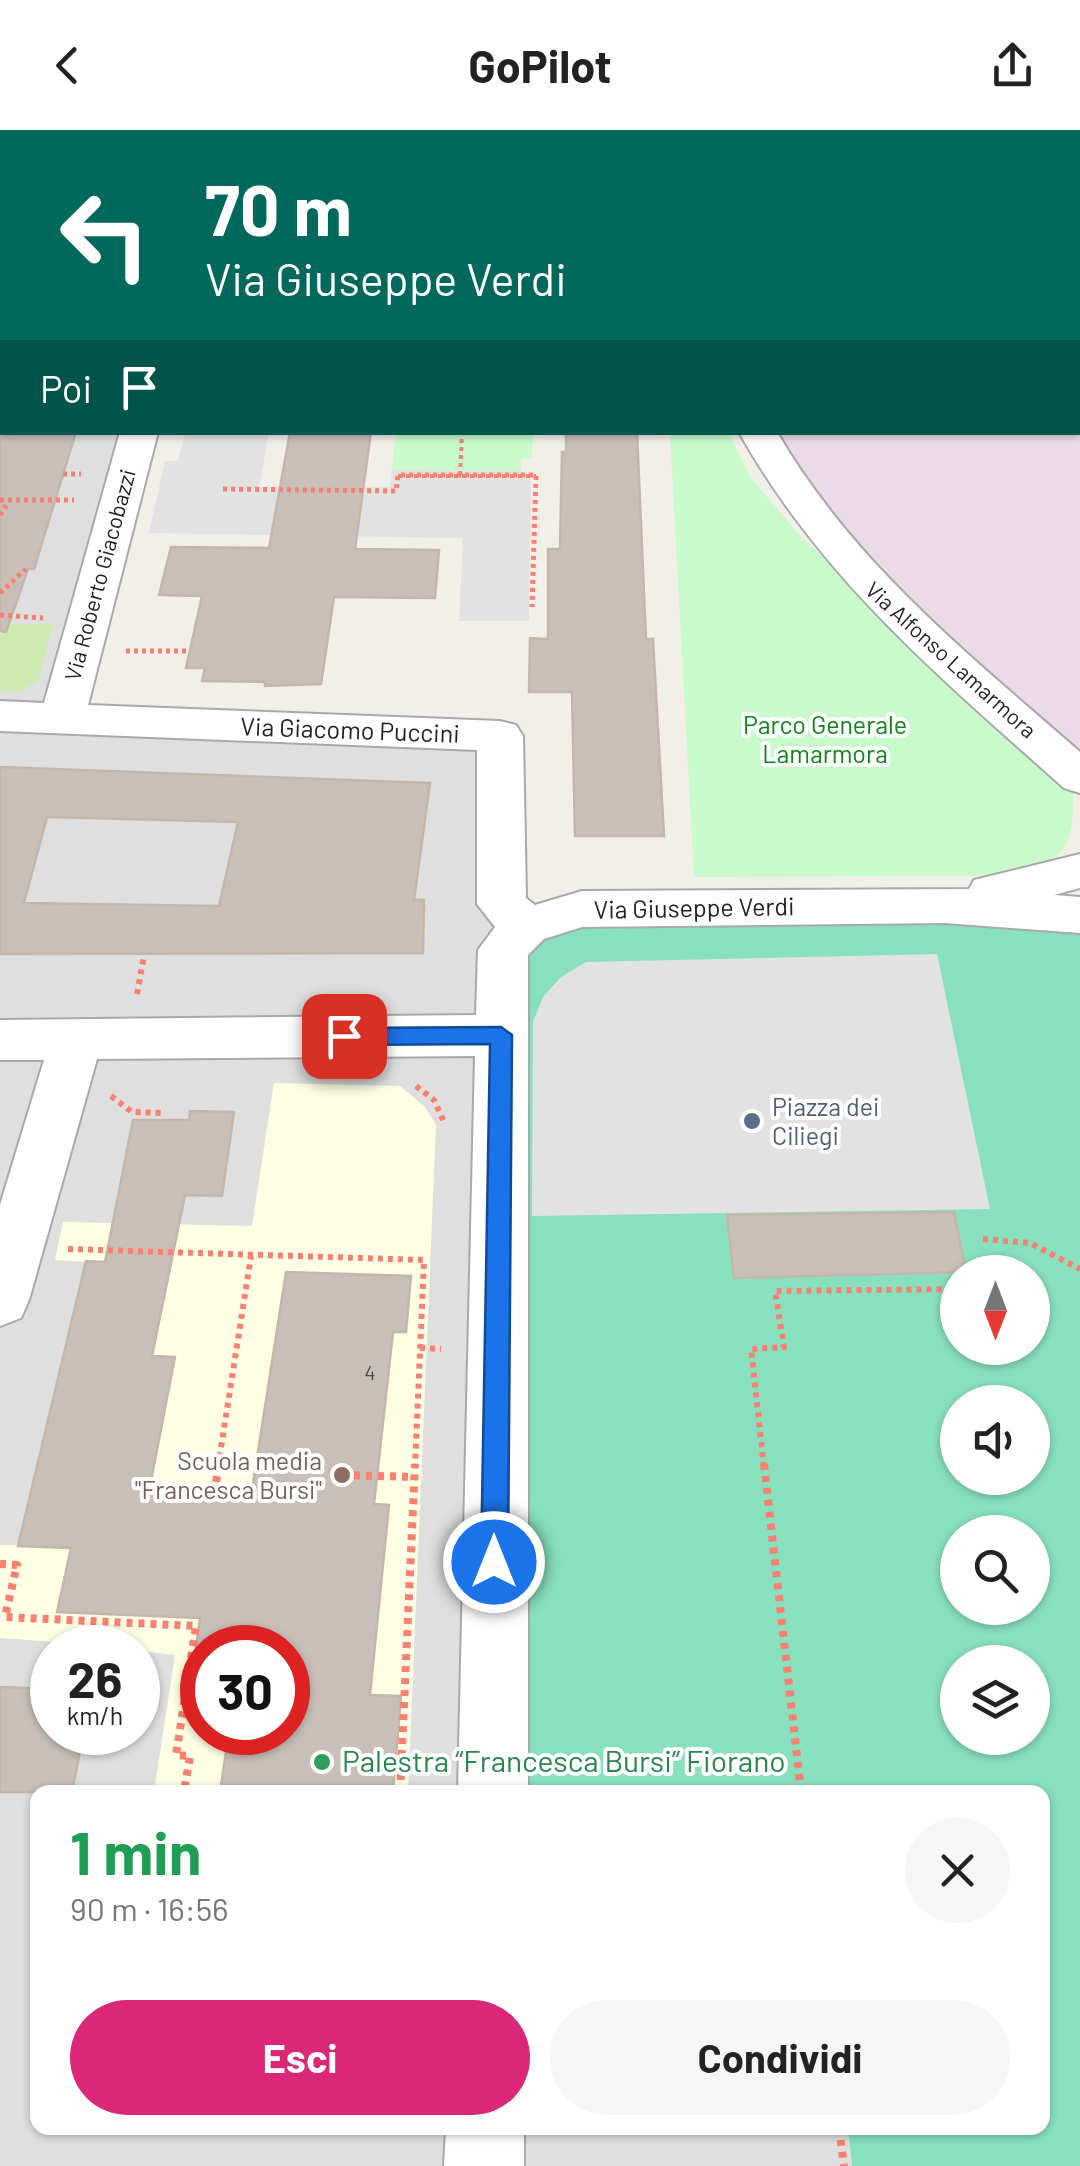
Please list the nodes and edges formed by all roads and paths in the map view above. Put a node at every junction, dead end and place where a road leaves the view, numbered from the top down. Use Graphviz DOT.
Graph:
graph roads {
  1 [pos="137,435"];
  2 [pos="462,435"];
  3 [pos="760,435"];
  4 [pos="460,474"];
  5 [pos="223,489"];
  6 [pos="0,500"];
  7 [pos="10,500"];
  8 [pos="88,500"];
  9 [pos="0,515"];
  10 [pos="829,535"];
  11 [pos="26,570"];
  12 [pos="0,592"];
  13 [pos="532,607"];
  14 [pos="0,615"];
  15 [pos="55,618"];
  16 [pos="110,650"];
  17 [pos="190,652"];
  18 [pos="0,716"];
  19 [pos="62,718"];
  20 [pos="1063,720"];
  21 [pos="1080,752"];
  22 [pos="1080,778"];
  23 [pos="1080,871"];
  24 [pos="944,905"];
  25 [pos="1080,915"];
  26 [pos="526,926"];
  27 [pos="144,956"];
  28 [pos="136,1002"];
  29 [pos="501,1035"];
  30 [pos="77,1039"];
  31 [pos="0,1040"];
  32 [pos="404,1076"];
  33 [pos="102,1090"];
  34 [pos="163,1113"];
  35 [pos="444,1142"];
  36 [pos="983,1239"];
  37 [pos="57,1248"];
  38 [pos="251,1256"];
  39 [pos="1080,1269"];
  40 [pos="940,1289"];
  41 [pos="0,1300"];
  42 [pos="442,1330"];
  43 [pos="420,1348"];
  44 [pos="441,1349"];
  45 [pos="441,1368"];
  46 [pos="342,1475"];
  47 [pos="414,1477"];
  48 [pos="216,1482"];
  49 [pos="0,1564"];
  50 [pos="185,1785"];
  51 [pos="400,1785"];
  52 [pos="492,1785"];
  53 [pos="799,1785"];
  54 [pos="485,2135"];
  55 [pos="841,2135"];
  56 [pos="484,2166"];
  57 [pos="844,2166"];
  1 -- 19 [label="street, Via Roberto Giacobazzi"];
  2 -- 4 [label="path"];
  3 -- 10 [label="street, Via Alfonso Lamarmora"];
  4 -- 5 [label="path"];
  4 -- 13 [label="path"];
  6 -- 7 [label="path"];
  7 -- 8 [label="path"];
  7 -- 9 [label="path"];
  10 -- 20 [label="street, Via Alfonso Lamarmora"];
  10 -- 22 [label="street, Via Alfonso Lamarmora"];
  11 -- 12 [label="path"];
  14 -- 15 [label="path"];
  16 -- 17 [label="path"];
  18 -- 19 [label="street, Via Giacomo Puccini"];
  19 -- 26 [label="street, Via Giacomo Puccini"];
  20 -- 21 [label="street, Via Alfonso Lamarmora"];
  23 -- 24 [label="street, Via Giuseppe Verdi"];
  24 -- 25 [label="street, Via Giuseppe Verdi"];
  24 -- 26 [label="street, Via Giuseppe Verdi"];
  26 -- 29 [label="street"];
  27 -- 28 [label="path"];
  29 -- 30 [label="street"];
  29 -- 52 [label="street"];
  30 -- 31 [label="street"];
  30 -- 41 [label="street"];
  32 -- 35 [label="path"];
  33 -- 34 [label="path"];
  36 -- 39 [label="path"];
  37 -- 38 [label="path"];
  38 -- 43 [label="path"];
  38 -- 48 [label="path"];
  40 -- 53 [label="path"];
  42 -- 44 [label="path"];
  43 -- 44 [label="path"];
  43 -- 47 [label="path"];
  44 -- 45 [label="path"];
  46 -- 47 [label="path"];
  47 -- 51 [label="path"];
  49 -- 50 [label="path"];
  54 -- 56 [label="street"];
  55 -- 57 [label="path"];
}
